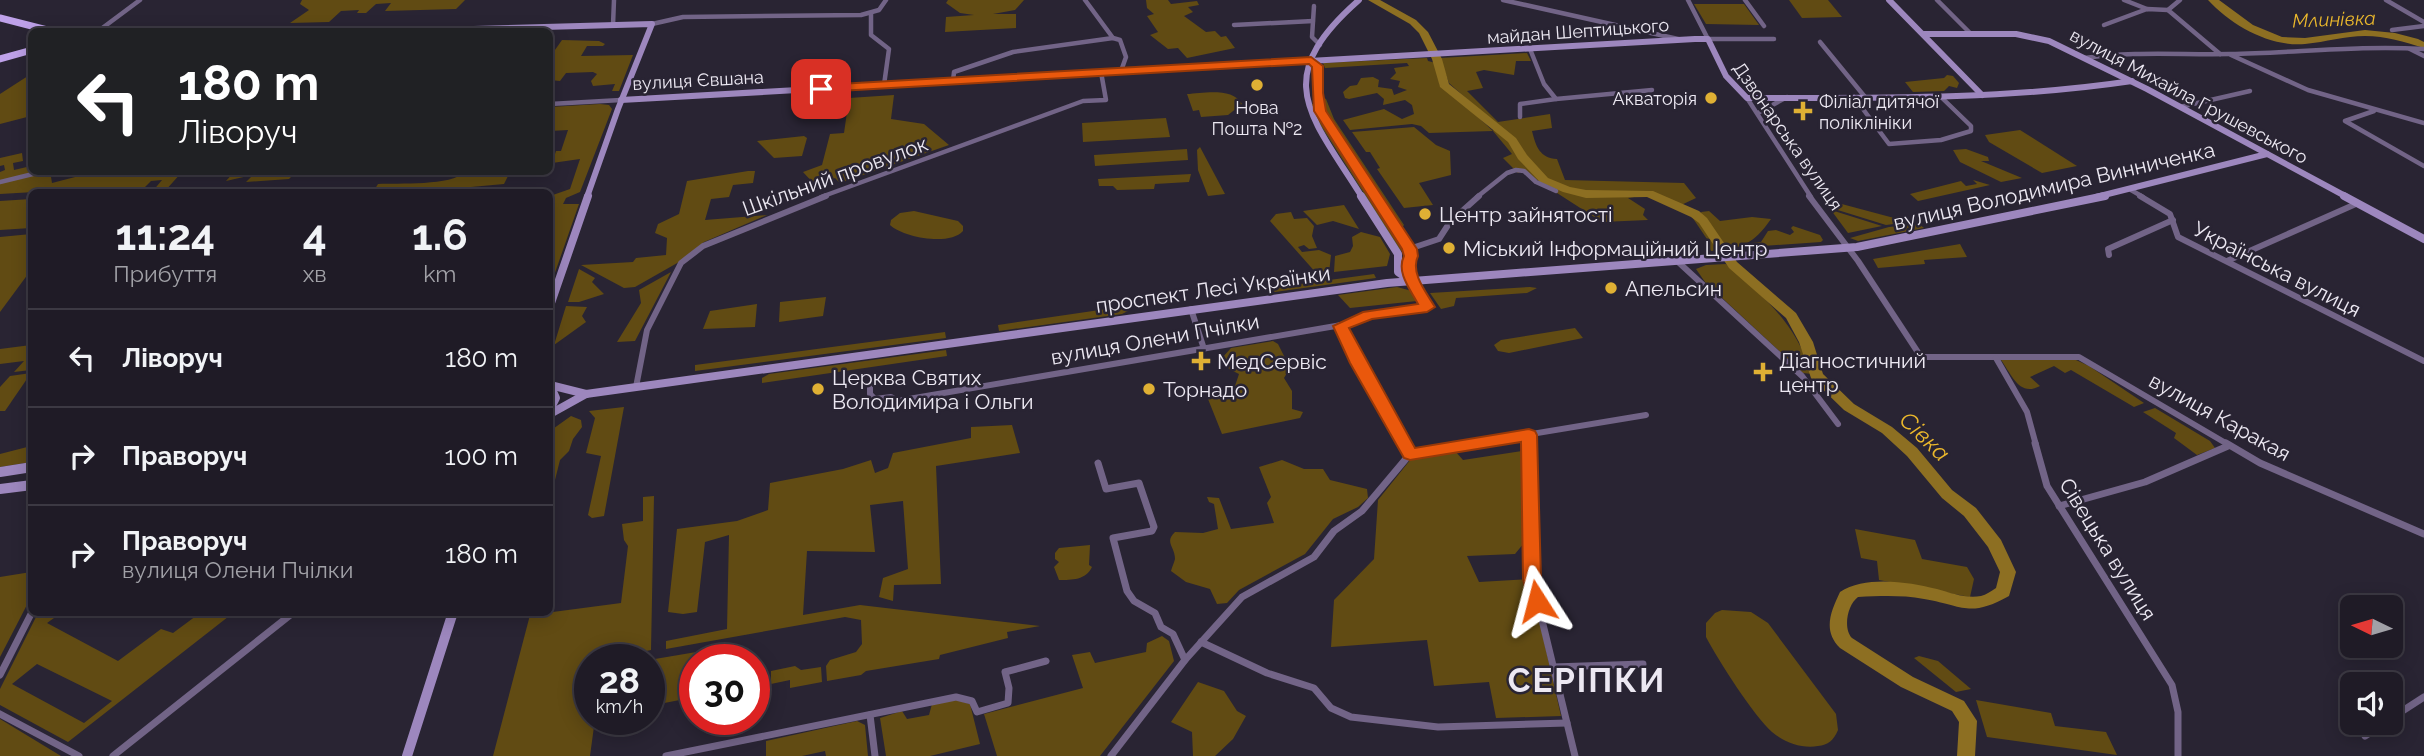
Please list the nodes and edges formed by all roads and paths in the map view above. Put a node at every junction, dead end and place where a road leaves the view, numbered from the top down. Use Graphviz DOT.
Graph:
graph roads {
  1 [pos="141,0"];
  2 [pos="614,0"];
  3 [pos="886,0"];
  4 [pos="1085,0"];
  5 [pos="1359,0"];
  6 [pos="1503,0"];
  7 [pos="1688,0"];
  8 [pos="1745,0"];
  9 [pos="1889,0"];
  10 [pos="1937,0"];
  11 [pos="2124,0"];
  12 [pos="2180,0"];
  13 [pos="2386,0"];
  14 [pos="1314,6"];
  15 [pos="2147,9"];
  16 [pos="2168,10"];
  17 [pos="872,13"];
  18 [pos="0,18"];
  19 [pos="1313,21"];
  20 [pos="652,24"];
  21 [pos="2424,24"];
  22 [pos="613,25"];
  23 [pos="1234,25"];
  24 [pos="2104,25"];
  25 [pos="1763,26"];
  26 [pos="39,28"];
  27 [pos="102,28"];
  28 [pos="507,28"];
  29 [pos="2392,30"];
  30 [pos="1924,34"];
  31 [pos="1971,34"];
  32 [pos="1112,38"];
  33 [pos="1774,38"];
  34 [pos="1680,39"];
  35 [pos="1708,39"];
  36 [pos="1819,42"];
  37 [pos="1321,45"];
  38 [pos="2404,47"];
  39 [pos="1530,49"];
  40 [pos="2424,49"];
  41 [pos="28,51"];
  42 [pos="1449,53"];
  43 [pos="2220,54"];
  44 [pos="2229,54"];
  45 [pos="2424,56"];
  46 [pos="2085,58"];
  47 [pos="0,59"];
  48 [pos="1311,60"];
  49 [pos="1121,71"];
  50 [pos="1101,72"];
  51 [pos="953,81"];
  52 [pos="2132,81"];
  53 [pos="884,85"];
  54 [pos="1652,90"];
  55 [pos="2250,91"];
  56 [pos="1982,95"];
  57 [pos="1940,96"];
  58 [pos="1747,97"];
  59 [pos="1787,97"];
  60 [pos="1854,97"];
  61 [pos="1865,97"];
  62 [pos="1556,99"];
  63 [pos="621,100"];
  64 [pos="553,104"];
  65 [pos="2180,107"];
  66 [pos="2376,110"];
  67 [pos="1758,113"];
  68 [pos="1520,117"];
  69 [pos="2424,123"];
  70 [pos="2267,154"];
  71 [pos="2424,166"];
  72 [pos="29,175"];
  73 [pos="0,182"];
  74 [pos="2131,190"];
  75 [pos="1556,191"];
  76 [pos="2358,203"];
  77 [pos="2173,220"];
  78 [pos="2424,239"];
  79 [pos="1848,248"];
  80 [pos="1409,249"];
  81 [pos="2109,255"];
  82 [pos="1676,260"];
  83 [pos="2227,261"];
  84 [pos="1397,272"];
  85 [pos="1411,276"];
  86 [pos="1387,283"];
  87 [pos="553,297"];
  88 [pos="1191,309"];
  89 [pos="1340,326"];
  90 [pos="1204,349"];
  91 [pos="1996,358"];
  92 [pos="2424,361"];
  93 [pos="870,384"];
  94 [pos="553,386"];
  95 [pos="636,387"];
  96 [pos="586,394"];
  97 [pos="553,410"];
  98 [pos="1646,415"];
  99 [pos="1838,424"];
  100 [pos="1529,435"];
  101 [pos="2228,446"];
  102 [pos="1410,454"];
  103 [pos="1098,463"];
  104 [pos="28,468"];
  105 [pos="0,472"];
  106 [pos="28,486"];
  107 [pos="0,489"];
  108 [pos="2059,506"];
  109 [pos="2424,534"];
  110 [pos="30,616"];
  111 [pos="289,616"];
  112 [pos="452,616"];
  113 [pos="1201,642"];
  114 [pos="1185,660"];
  115 [pos="1046,661"];
  116 [pos="1643,664"];
  117 [pos="1553,667"];
  118 [pos="0,675"];
  119 [pos="2424,697"];
  120 [pos="2403,711"];
  121 [pos="0,713"];
  122 [pos="870,715"];
  123 [pos="1567,723"];
  124 [pos="79,756"];
  125 [pos="113,756"];
  126 [pos="407,756"];
  127 [pos="666,756"];
  128 [pos="874,756"];
  129 [pos="1111,756"];
  130 [pos="1575,756"];
  131 [pos="2178,756"];
  1 -- 27 [label="street"];
  2 -- 22 [label="street"];
  3 -- 17 [label="street"];
  4 -- 32 [label="street"];
  5 -- 37 [label="main road"];
  6 -- 34 [label="street"];
  7 -- 35 [label="street"];
  8 -- 25 [label="street"];
  9 -- 30 [label="main road"];
  10 -- 31 [label="street"];
  11 -- 15 [label="street"];
  12 -- 16 [label="street"];
  13 -- 21 [label="street"];
  14 -- 19 [label="street"];
  15 -- 16 [label="street"];
  15 -- 24 [label="street"];
  16 -- 43 [label="street"];
  17 -- 20 [label="street"];
  17 -- 53 [label="street"];
  18 -- 26 [label="main road"];
  19 -- 23 [label="street"];
  19 -- 37 [label="street"];
  20 -- 22 [label="main road"];
  20 -- 63 [label="main road"];
  21 -- 29 [label="street"];
  22 -- 28 [label="main road"];
  30 -- 31 [label="main road, вулиця Михайла Грушевського"];
  30 -- 56 [label="main road"];
  31 -- 46 [label="main road, вулиця Михайла Грушевського"];
  32 -- 49 [label="street"];
  32 -- 51 [label="street"];
  33 -- 35 [label="street"];
  34 -- 35 [label="main road, майдан Шептицького"];
  34 -- 39 [label="main road, майдан Шептицького"];
  35 -- 58 [label="main road, Дзвонарська вулиця"];
  36 -- 61 [label="street"];
  37 -- 48 [label="main road"];
  38 -- 40 [label="street"];
  38 -- 44 [label="street"];
  38 -- 45 [label="street"];
  39 -- 42 [label="main road, майдан Шептицького"];
  39 -- 62 [label="street"];
  41 -- 47 [label="main road"];
  42 -- 48 [label="main road, вулиця Євшана"];
  43 -- 44 [label="street"];
  43 -- 46 [label="street"];
  44 -- 66 [label="street"];
  46 -- 52 [label="main road, вулиця Михайла Грушевського"];
  48 -- 49 [label="main road, вулиця Євшана"];
  48 -- 80 [label="main road"];
  48 -- 84 [label="main road"];
  49 -- 50 [label="main road, вулиця Євшана"];
  50 -- 51 [label="main road, вулиця Євшана"];
  50 -- 95 [label="street, Шкільний провулок"];
  51 -- 53 [label="main road, вулиця Євшана"];
  52 -- 56 [label="main road"];
  52 -- 65 [label="main road, вулиця Михайла Грушевського"];
  53 -- 63 [label="main road, вулиця Євшана"];
  54 -- 62 [label="street"];
  55 -- 65 [label="street"];
  56 -- 57 [label="main road"];
  57 -- 60 [label="street"];
  57 -- 61 [label="main road"];
  58 -- 59 [label="main road"];
  58 -- 67 [label="street, Дзвонарська вулиця"];
  59 -- 60 [label="main road"];
  59 -- 67 [label="street"];
  60 -- 61 [label="main road"];
  62 -- 68 [label="street"];
  63 -- 64 [label="street"];
  63 -- 87 [label="main road"];
  65 -- 70 [label="main road, вулиця Михайла Грушевського"];
  66 -- 69 [label="street"];
  66 -- 71 [label="street"];
  67 -- 79 [label="street, Дзвонарська вулиця"];
  70 -- 74 [label="main road, вулиця Володимира Винниченка"];
  70 -- 76 [label="main road, вулиця Михайла Грушевського"];
  72 -- 73 [label="street"];
  74 -- 77 [label="street, Українська вулиця"];
  74 -- 79 [label="main road, вулиця Володимира Винниченка"];
  75 -- 80 [label="street"];
  76 -- 78 [label="main road, вулиця Михайла Грушевського"];
  76 -- 83 [label="street"];
  77 -- 81 [label="street"];
  77 -- 83 [label="street, Українська вулиця"];
  79 -- 82 [label="main road"];
  79 -- 91 [label="street"];
  80 -- 85 [label="main road"];
  82 -- 85 [label="main road"];
  82 -- 99 [label="street"];
  83 -- 92 [label="street, Українська вулиця"];
  84 -- 85 [label="main road"];
  84 -- 86 [label="main road"];
  85 -- 86 [label="main road, проспект Лесі Українки"];
  85 -- 89 [label="street, вулиця Олени Пчілки"];
  86 -- 88 [label="main road, проспект Лесі Українки"];
  88 -- 90 [label="street"];
  88 -- 95 [label="main road, проспект Лесі Українки"];
  89 -- 90 [label="street, вулиця Олени Пчілки"];
  89 -- 102 [label="street"];
  90 -- 93 [label="street, вулиця Олени Пчілки"];
  91 -- 101 [label="street, вулиця Каракая"];
  91 -- 108 [label="street, Сівецька вулиця"];
  94 -- 96 [label="main road, проспект Лесі Українки"];
  95 -- 96 [label="main road, проспект Лесі Українки"];
  96 -- 97 [label="main road, проспект Лесі Українки"];
  98 -- 100 [label="street"];
  100 -- 102 [label="street"];
  100 -- 117 [label="street"];
  101 -- 108 [label="street"];
  101 -- 109 [label="street, вулиця Каракая"];
  102 -- 113 [label="street"];
  103 -- 114 [label="street"];
  104 -- 105 [label="main road"];
  106 -- 107 [label="main road"];
  108 -- 131 [label="street, Сівецька вулиця"];
  110 -- 118 [label="street"];
  111 -- 125 [label="street"];
  112 -- 126 [label="main road"];
  113 -- 114 [label="street"];
  113 -- 123 [label="street"];
  114 -- 129 [label="street"];
  115 -- 122 [label="street"];
  116 -- 117 [label="street"];
  117 -- 123 [label="street"];
  119 -- 120 [label="street"];
  121 -- 124 [label="street"];
  122 -- 127 [label="street"];
  122 -- 128 [label="street"];
  123 -- 130 [label="street"];
}
